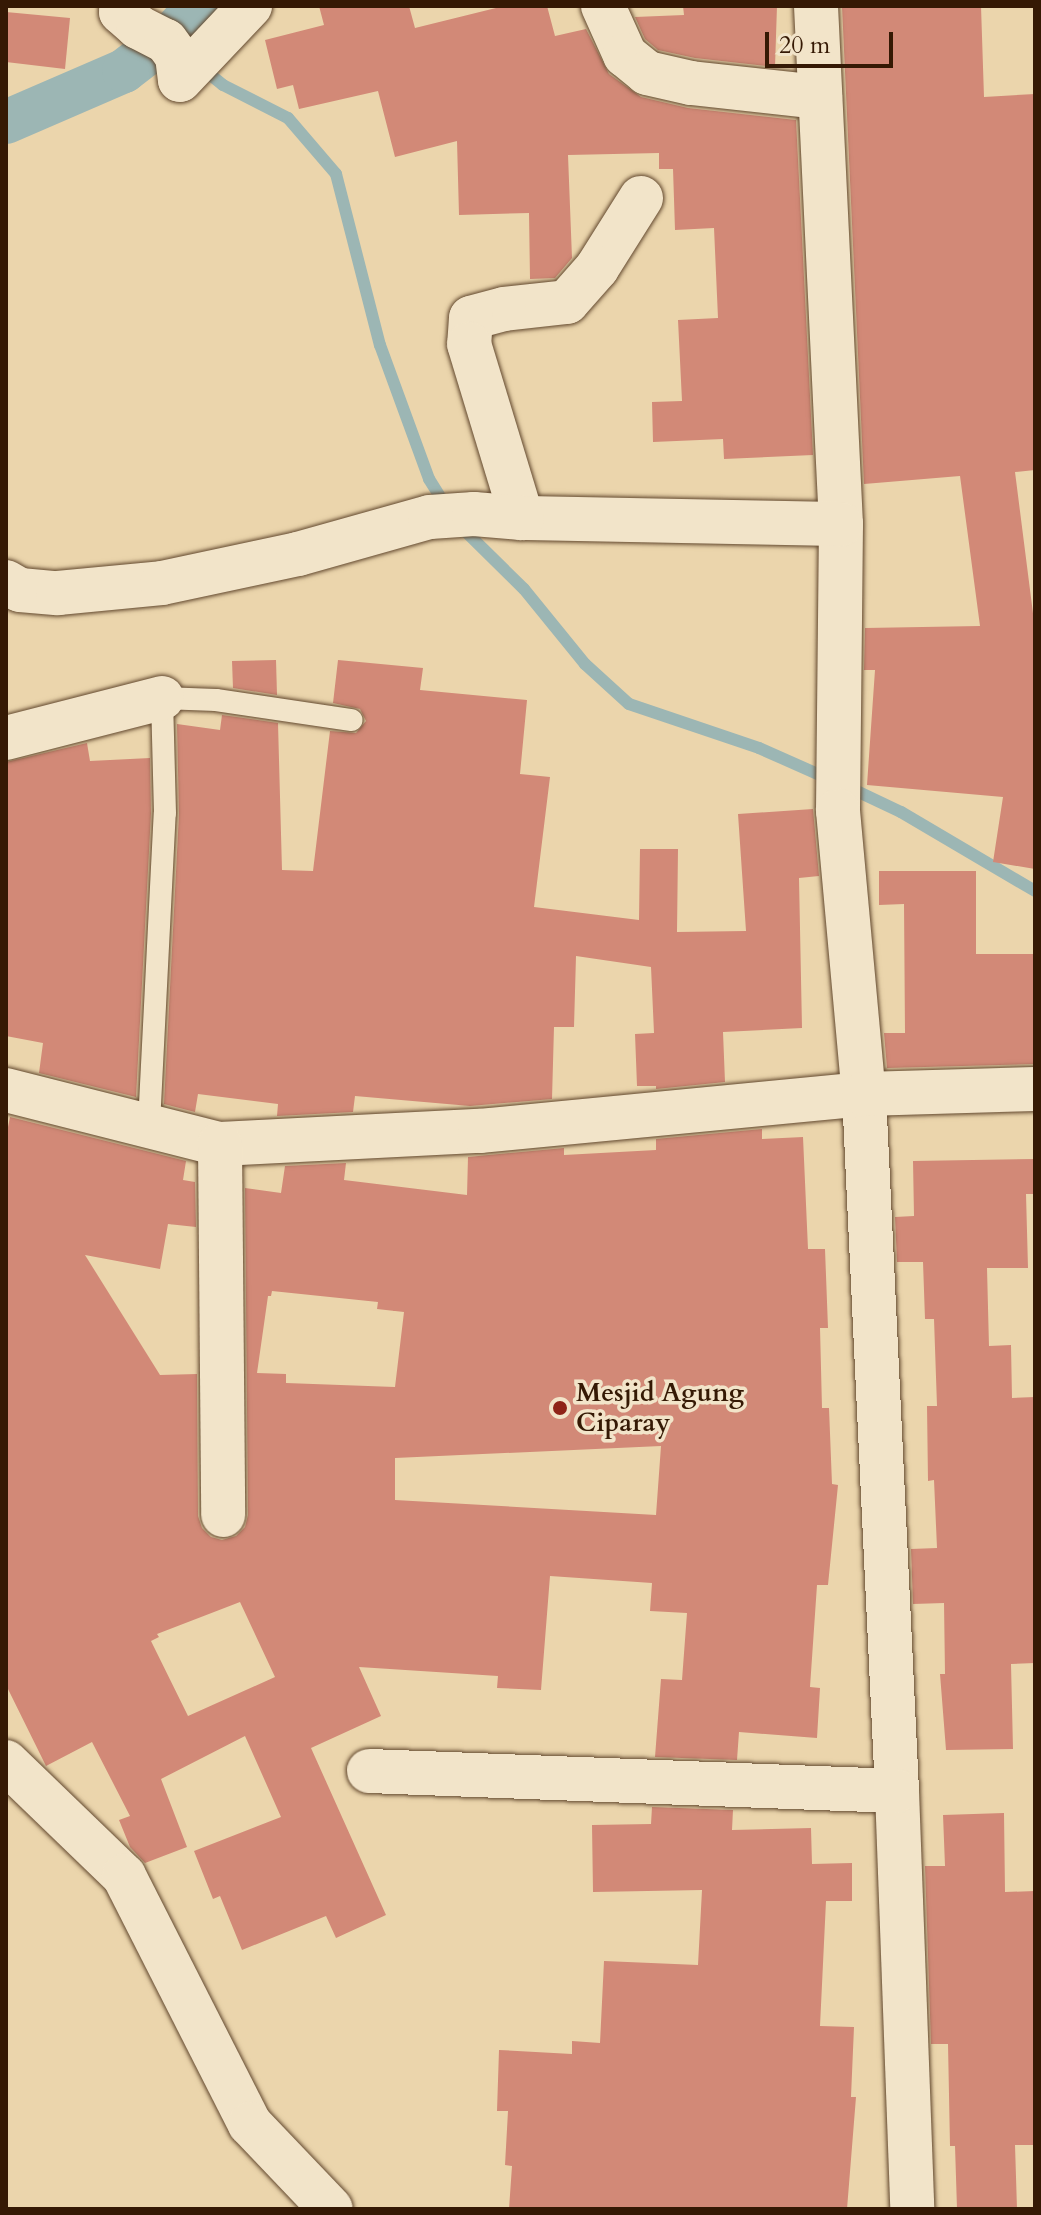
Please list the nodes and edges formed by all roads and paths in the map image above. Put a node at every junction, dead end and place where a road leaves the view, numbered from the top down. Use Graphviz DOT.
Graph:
graph roads {
  1 [pos="250,6"];
  2 [pos="603,6"];
  3 [pos="816,6"];
  4 [pos="130,16"];
  5 [pos="820,97"];
  6 [pos="641,198"];
  7 [pos="522,518"];
  8 [pos="841,524"];
  9 [pos="6,582"];
  10 [pos="162,698"];
  11 [pos="352,720"];
  12 [pos="6,738"];
  13 [pos="1035,1089"];
  14 [pos="6,1090"];
  15 [pos="864,1094"];
  16 [pos="149,1124"];
  17 [pos="220,1144"];
  18 [pos="223,1515"];
  19 [pos="6,1762"];
  20 [pos="369,1771"];
  21 [pos="897,1791"];
  22 [pos="331,2209"];
  23 [pos="912,2209"];
  1 -- 4 [label="street"];
  2 -- 5 [label="street"];
  3 -- 5 [label="street"];
  5 -- 8 [label="street"];
  6 -- 7 [label="street"];
  7 -- 8 [label="street"];
  7 -- 9 [label="street"];
  8 -- 15 [label="street"];
  10 -- 11 [label="lane"];
  10 -- 12 [label="street"];
  10 -- 16 [label="lane"];
  13 -- 15 [label="street"];
  14 -- 16 [label="street"];
  15 -- 17 [label="street"];
  15 -- 21 [label="street"];
  16 -- 17 [label="street"];
  17 -- 18 [label="street"];
  19 -- 22 [label="street"];
  20 -- 21 [label="street"];
  21 -- 23 [label="street"];
}
